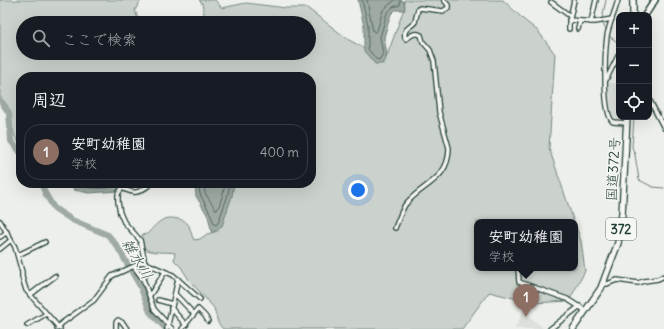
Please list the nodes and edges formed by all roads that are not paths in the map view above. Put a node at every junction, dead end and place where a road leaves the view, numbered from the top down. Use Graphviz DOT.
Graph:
graph roads {
  1 [pos="444,0"];
  2 [pos="574,0"];
  3 [pos="596,0"];
  4 [pos="618,0"];
  5 [pos="633,0"];
  6 [pos="655,0"];
  7 [pos="551,2"];
  8 [pos="633,12"];
  9 [pos="647,12"];
  10 [pos="615,14"];
  11 [pos="570,18"];
  12 [pos="612,19"];
  13 [pos="580,21"];
  14 [pos="590,22"];
  15 [pos="569,29"];
  16 [pos="578,29"];
  17 [pos="616,60"];
  18 [pos="605,81"];
  19 [pos="652,105"];
  20 [pos="627,120"];
  21 [pos="664,128"];
  22 [pos="122,188"];
  23 [pos="122,188"];
  24 [pos="145,188"];
  25 [pos="0,220"];
  26 [pos="394,228"];
  27 [pos="7,232"];
  28 [pos="0,238"];
  29 [pos="11,240"];
  30 [pos="44,242"];
  31 [pos="0,249"];
  32 [pos="18,255"];
  33 [pos="143,262"];
  34 [pos="152,266"];
  35 [pos="134,267"];
  36 [pos="518,271"];
  37 [pos="165,272"];
  38 [pos="56,276"];
  39 [pos="664,276"];
  40 [pos="143,279"];
  41 [pos="178,279"];
  42 [pos="603,284"];
  43 [pos="150,294"];
  44 [pos="174,294"];
  45 [pos="30,295"];
  46 [pos="200,299"];
  47 [pos="158,300"];
  48 [pos="171,306"];
  49 [pos="580,306"];
  50 [pos="586,311"];
  51 [pos="46,314"];
  52 [pos="194,314"];
  53 [pos="208,321"];
  54 [pos="167,324"];
  55 [pos="186,325"];
  56 [pos="27,326"];
  57 [pos="58,328"];
  58 [pos="116,329"];
  59 [pos="127,329"];
  60 [pos="166,329"];
  61 [pos="172,329"];
  62 [pos="182,329"];
  63 [pos="550,329"];
  64 [pos="573,329"];
  1 -- 26 [label="street"];
  2 -- 11 [label="street"];
  3 -- 14 [label="street"];
  4 -- 10 [label="street"];
  5 -- 8 [label="highway"];
  6 -- 9 [label="main road"];
  7 -- 11 [label="street"];
  10 -- 12 [label="street"];
  11 -- 13 [label="street"];
  11 -- 15 [label="street"];
  12 -- 14 [label="street"];
  12 -- 18 [label="street"];
  13 -- 14 [label="street"];
  13 -- 16 [label="street"];
  17 -- 18 [label="street"];
  18 -- 20 [label="street"];
  19 -- 21 [label="street"];
  20 -- 42 [label="highway, 国道372号 / 372"];
  22 -- 33 [label="street"];
  23 -- 24 [label="street"];
  25 -- 27 [label="street"];
  27 -- 28 [label="street"];
  27 -- 29 [label="street"];
  29 -- 31 [label="street"];
  29 -- 32 [label="street"];
  30 -- 32 [label="street"];
  32 -- 45 [label="street"];
  33 -- 34 [label="street"];
  33 -- 35 [label="street"];
  34 -- 37 [label="street"];
  34 -- 40 [label="street"];
  35 -- 40 [label="street"];
  35 -- 57 [label="street"];
  36 -- 49 [label="street"];
  37 -- 41 [label="street"];
  37 -- 43 [label="street"];
  38 -- 45 [label="street"];
  39 -- 42 [label="street"];
  40 -- 43 [label="street"];
  41 -- 44 [label="street"];
  41 -- 46 [label="street"];
  42 -- 50 [label="highway, 国道372号 / 372"];
  43 -- 54 [label="street"];
  44 -- 48 [label="street"];
  44 -- 52 [label="street"];
  45 -- 51 [label="street"];
  47 -- 48 [label="street"];
  48 -- 54 [label="street"];
  48 -- 55 [label="street"];
  49 -- 50 [label="street"];
  49 -- 63 [label="street"];
  50 -- 64 [label="highway, 国道372号 / 372"];
  51 -- 56 [label="street"];
  51 -- 57 [label="street"];
  52 -- 53 [label="street"];
  52 -- 55 [label="street"];
  54 -- 60 [label="street"];
  54 -- 61 [label="street"];
  55 -- 62 [label="street"];
  58 -- 59 [label="street"];
}
